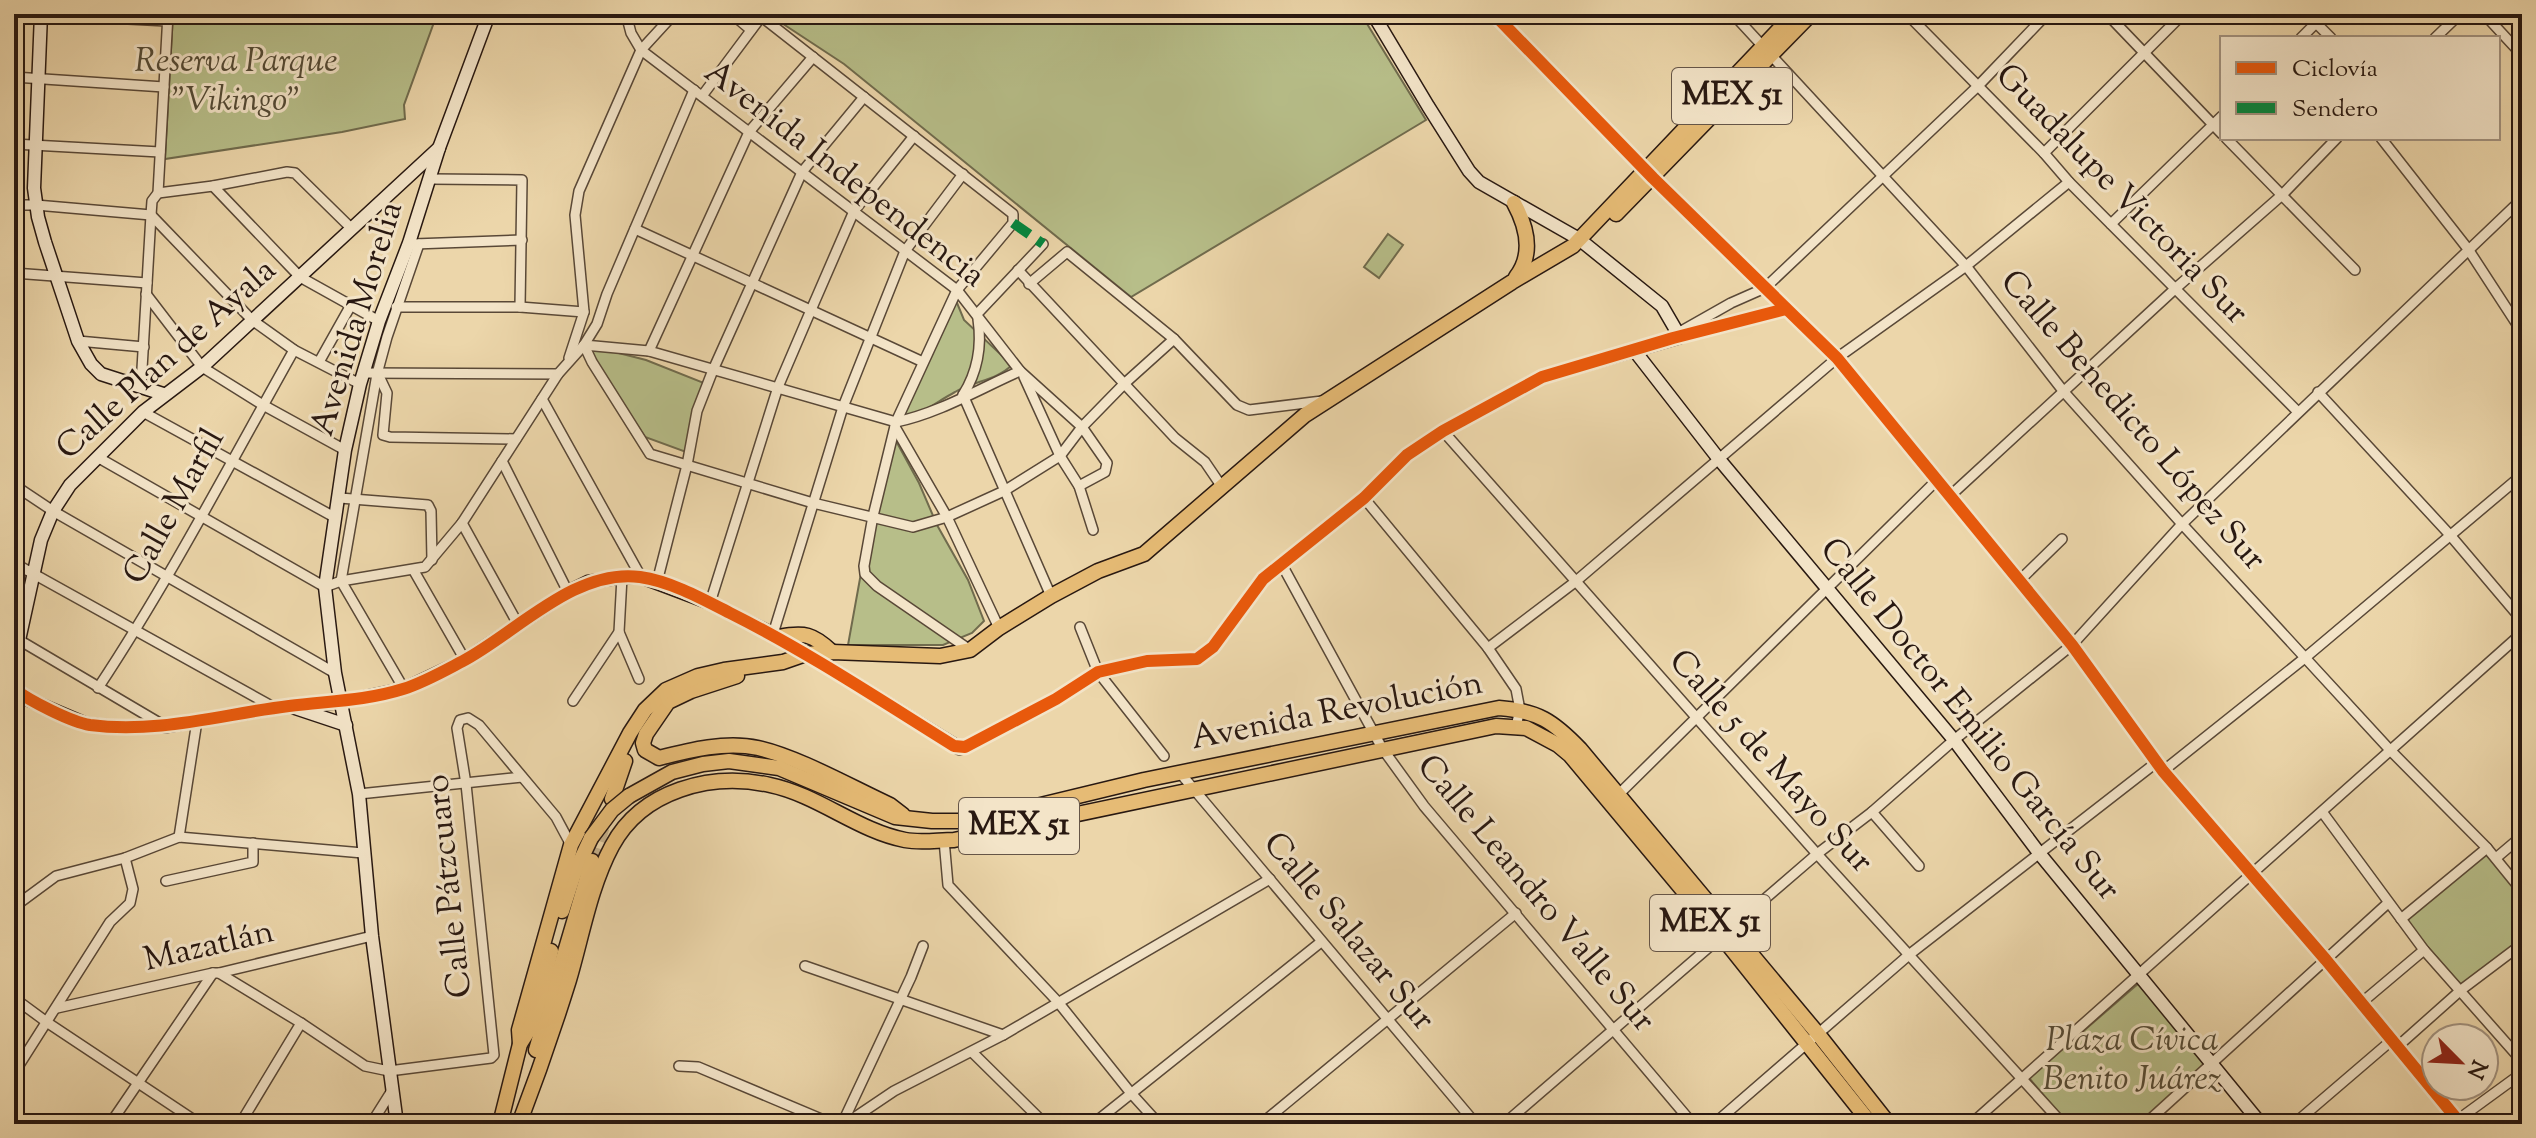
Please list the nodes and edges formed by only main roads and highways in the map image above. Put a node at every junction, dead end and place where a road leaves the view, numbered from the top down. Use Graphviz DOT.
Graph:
graph roads {
  1 [pos="1794,14"];
  2 [pos="1811,14"];
  3 [pos="1766,51"];
  4 [pos="1514,203"];
  5 [pos="1512,282"];
  6 [pos="776,636"];
  7 [pos="832,652"];
  8 [pos="783,662"];
  9 [pos="714,683"];
  10 [pos="612,799"];
  11 [pos="1614,800"];
  12 [pos="907,817"];
  13 [pos="592,861"];
  14 [pos="1813,1039"];
  15 [pos="520,1044"];
  16 [pos="500,1124"];
  17 [pos="517,1124"];
  18 [pos="1871,1124"];
  19 [pos="1889,1124"];
  1 -- 3 [label="main road, MEX 51"];
  2 -- 3 [label="main road, MEX 51"];
  3 -- 5 [label="main road, MEX 51"];
  4 -- 5 [label="main road"];
  5 -- 7 [label="main road, MEX 51"];
  6 -- 7 [label="main road"];
  7 -- 8 [label="main road, MEX 51"];
  8 -- 9 [label="main road"];
  8 -- 15 [label="main road, MEX 51"];
  9 -- 10 [label="main road"];
  9 -- 12 [label="main road"];
  11 -- 12 [label="main road, Avenida Revolución / MEX 51"];
  11 -- 14 [label="main road, Avenida Revolución / MEX 51"];
  11 -- 17 [label="main road, Avenida Revolución / MEX 51"];
  12 -- 15 [label="main road, Avenida Revolución / MEX 51, bridge"];
  13 -- 17 [label="main road, MEX 51"];
  14 -- 18 [label="main road, Avenida Revolución / MEX 51"];
  14 -- 19 [label="main road, Avenida Revolución / MEX 51"];
  15 -- 16 [label="main road, MEX 51"];
}
